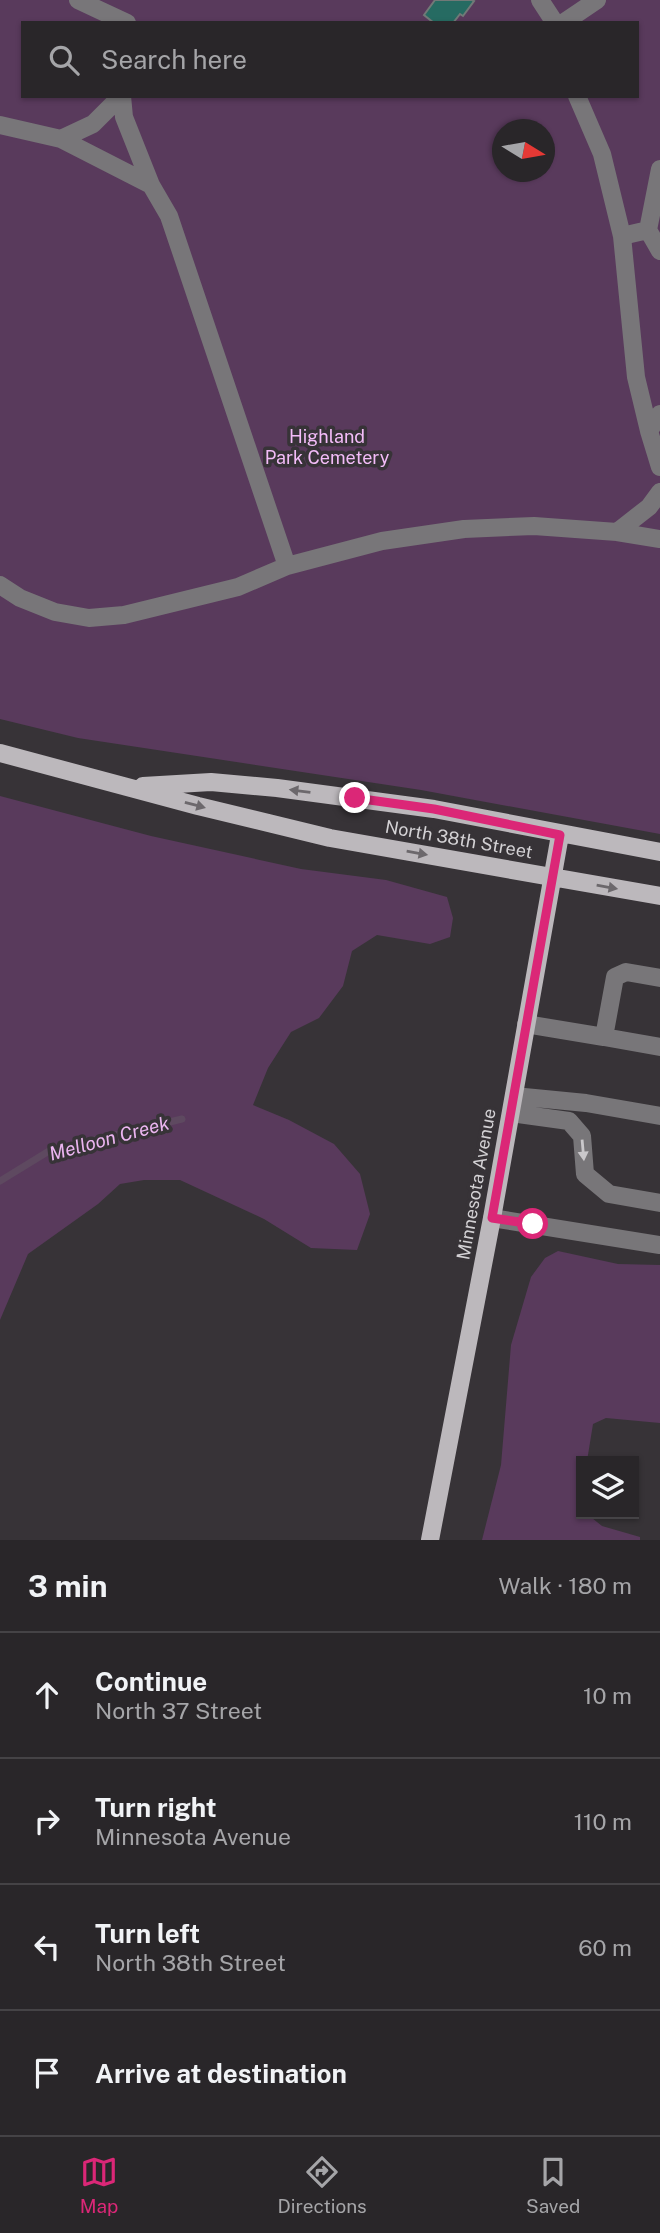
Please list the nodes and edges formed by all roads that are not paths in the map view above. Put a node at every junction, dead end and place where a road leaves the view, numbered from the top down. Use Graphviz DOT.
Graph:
graph roads {
  1 [pos="78,0"];
  2 [pos="540,0"];
  3 [pos="597,0"];
  4 [pos="123,21"];
  5 [pos="554,21"];
  6 [pos="565,21"];
  7 [pos="119,98"];
  8 [pos="121,98"];
  9 [pos="578,98"];
  10 [pos="0,125"];
  11 [pos="61,139"];
  12 [pos="660,169"];
  13 [pos="151,185"];
  14 [pos="648,230"];
  15 [pos="622,236"];
  16 [pos="660,251"];
  17 [pos="660,414"];
  18 [pos="649,430"];
  19 [pos="660,467"];
  20 [pos="660,492"];
  21 [pos="617,532"];
  22 [pos="660,539"];
  23 [pos="287,566"];
  24 [pos="0,584"];
  25 [pos="0,753"];
  26 [pos="129,787"];
  27 [pos="560,835"];
  28 [pos="660,852"];
  29 [pos="553,877"];
  30 [pos="660,896"];
  31 [pos="660,978"];
  32 [pos="526,1024"];
  33 [pos="604,1037"];
  34 [pos="660,1047"];
  35 [pos="512,1105"];
  36 [pos="660,1116"];
  37 [pos="660,1203"];
  38 [pos="492,1218"];
  39 [pos="660,1245"];
  40 [pos="430,1540"];
  1 -- 4 [label="street"];
  2 -- 5 [label="street"];
  3 -- 6 [label="street"];
  7 -- 11 [label="street"];
  8 -- 13 [label="street"];
  9 -- 15 [label="street"];
  10 -- 11 [label="street"];
  11 -- 13 [label="street"];
  12 -- 14 [label="street"];
  13 -- 23 [label="street"];
  14 -- 15 [label="street"];
  14 -- 16 [label="street"];
  15 -- 18 [label="street"];
  17 -- 18 [label="street"];
  18 -- 19 [label="street"];
  20 -- 21 [label="street"];
  21 -- 22 [label="street"];
  21 -- 23 [label="street"];
  23 -- 24 [label="street"];
  25 -- 26 [label="main road, North 38th Street"];
  27 -- 26 [label="main road, North 38th Street, one-way"];
  26 -- 29 [label="main road, North 38th Street, one-way"];
  27 -- 28 [label="main road, North 38th Street"];
  27 -- 29 [label="main road, Minnesota Avenue"];
  29 -- 30 [label="main road, North 38th Street, one-way"];
  29 -- 32 [label="main road, Minnesota Avenue"];
  31 -- 33 [label="street"];
  32 -- 33 [label="street"];
  32 -- 35 [label="main road, Minnesota Avenue"];
  33 -- 34 [label="street"];
  35 -- 36 [label="street"];
  35 -- 37 [label="street, one-way"];
  35 -- 38 [label="main road, Minnesota Avenue"];
  38 -- 39 [label="street"];
  38 -- 40 [label="main road, Minnesota Avenue"];
}
